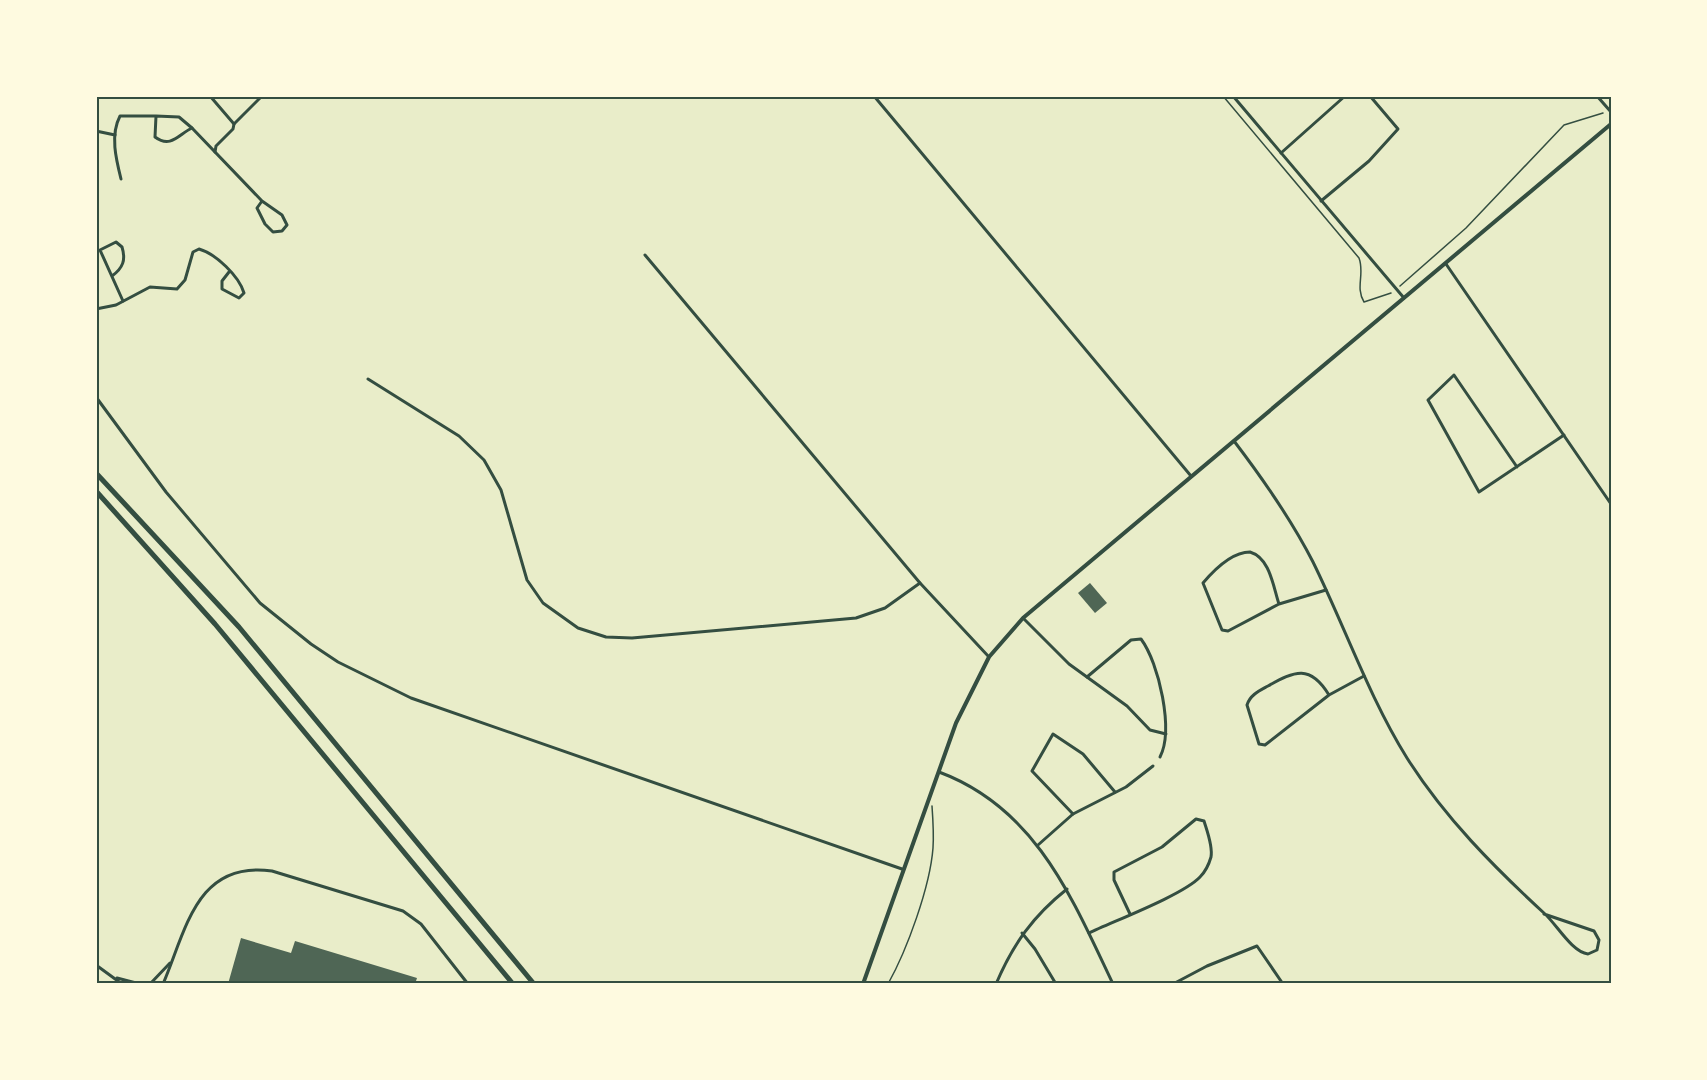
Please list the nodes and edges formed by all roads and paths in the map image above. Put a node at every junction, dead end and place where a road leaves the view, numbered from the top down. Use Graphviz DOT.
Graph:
graph roads {
  1 [pos="210,96"];
  2 [pos="262,96"];
  3 [pos="873,96"];
  4 [pos="1223,96"];
  5 [pos="1233,96"];
  6 [pos="1345,96"];
  7 [pos="1370,96"];
  8 [pos="1597,96"];
  9 [pos="1610,111"];
  10 [pos="156,116"];
  11 [pos="234,124"];
  12 [pos="1611,124"];
  13 [pos="192,128"];
  14 [pos="96,131"];
  15 [pos="115,135"];
  16 [pos="215,152"];
  17 [pos="1281,153"];
  18 [pos="121,180"];
  19 [pos="262,201"];
  20 [pos="1321,201"];
  21 [pos="645,255"];
  22 [pos="1446,264"];
  23 [pos="229,272"];
  24 [pos="112,276"];
  25 [pos="1396,289"];
  26 [pos="1404,298"];
  27 [pos="123,301"];
  28 [pos="96,309"];
  29 [pos="368,379"];
  30 [pos="96,397"];
  31 [pos="1564,435"];
  32 [pos="1234,441"];
  33 [pos="1517,466"];
  34 [pos="96,473"];
  35 [pos="1191,476"];
  36 [pos="96,491"];
  37 [pos="1611,504"];
  38 [pos="920,583"];
  39 [pos="1326,590"];
  40 [pos="1279,604"];
  41 [pos="1023,618"];
  42 [pos="989,657"];
  43 [pos="1364,676"];
  44 [pos="1087,677"];
  45 [pos="1329,695"];
  46 [pos="1166,734"];
  47 [pos="1160,757"];
  48 [pos="1153,766"];
  49 [pos="938,771"];
  50 [pos="1115,792"];
  51 [pos="932,802"];
  52 [pos="1073,814"];
  53 [pos="1038,845"];
  54 [pos="902,869"];
  55 [pos="1067,889"];
  56 [pos="1130,914"];
  57 [pos="1544,914"];
  58 [pos="1022,933"];
  59 [pos="1089,933"];
  60 [pos="171,962"];
  61 [pos="96,965"];
  62 [pos="116,978"];
  63 [pos="122,984"];
  64 [pos="140,984"];
  65 [pos="150,984"];
  66 [pos="163,984"];
  67 [pos="468,984"];
  68 [pos="513,984"];
  69 [pos="534,984"];
  70 [pos="863,984"];
  71 [pos="888,984"];
  72 [pos="996,984"];
  73 [pos="1056,984"];
  74 [pos="1113,984"];
  75 [pos="1173,984"];
  76 [pos="1283,984"];
  1 -- 11 [label="street"];
  2 -- 11 [label="street"];
  3 -- 35 [label="street"];
  4 -- 25 [label="path"];
  5 -- 17 [label="street"];
  6 -- 17 [label="street"];
  7 -- 20 [label="street"];
  8 -- 9 [label="street"];
  9 -- 25 [label="path"];
  10 -- 13 [label="street"];
  10 -- 13 [label="street"];
  10 -- 15 [label="street"];
  11 -- 16 [label="street"];
  12 -- 22 [label="street"];
  13 -- 16 [label="street"];
  14 -- 15 [label="street"];
  15 -- 18 [label="street"];
  16 -- 19 [label="street"];
  17 -- 20 [label="street"];
  19 -- 19 [label="street"];
  20 -- 25 [label="street"];
  21 -- 38 [label="street"];
  22 -- 26 [label="street"];
  22 -- 31 [label="street"];
  23 -- 23 [label="street"];
  23 -- 27 [label="street"];
  24 -- 24 [label="street"];
  24 -- 27 [label="street"];
  25 -- 26 [label="street"];
  26 -- 32 [label="street"];
  27 -- 28 [label="street"];
  29 -- 38 [label="street"];
  30 -- 54 [label="street"];
  31 -- 33 [label="street"];
  31 -- 37 [label="street"];
  32 -- 35 [label="street"];
  32 -- 39 [label="street"];
  33 -- 33 [label="street"];
  34 -- 69 [label="highway"];
  35 -- 41 [label="street"];
  36 -- 68 [label="highway"];
  38 -- 42 [label="street"];
  39 -- 40 [label="street"];
  39 -- 43 [label="street"];
  40 -- 40 [label="street"];
  41 -- 42 [label="street"];
  41 -- 44 [label="street"];
  42 -- 49 [label="street"];
  43 -- 45 [label="street"];
  43 -- 57 [label="street"];
  44 -- 46 [label="street"];
  44 -- 46 [label="street"];
  45 -- 45 [label="street"];
  46 -- 47 [label="street"];
  48 -- 50 [label="street"];
  49 -- 53 [label="street"];
  49 -- 54 [label="street"];
  50 -- 52 [label="street"];
  50 -- 52 [label="street"];
  51 -- 71 [label="path"];
  52 -- 53 [label="street"];
  53 -- 55 [label="street"];
  54 -- 70 [label="street"];
  55 -- 58 [label="street"];
  55 -- 59 [label="street"];
  56 -- 56 [label="street"];
  56 -- 59 [label="street"];
  57 -- 57 [label="street"];
  58 -- 72 [label="street"];
  58 -- 73 [label="street"];
  59 -- 74 [label="street"];
  60 -- 65 [label="street"];
  60 -- 66 [label="street"];
  60 -- 67 [label="street"];
  61 -- 62 [label="street"];
  62 -- 63 [label="street"];
  62 -- 64 [label="street"];
  75 -- 76 [label="street"];
}
